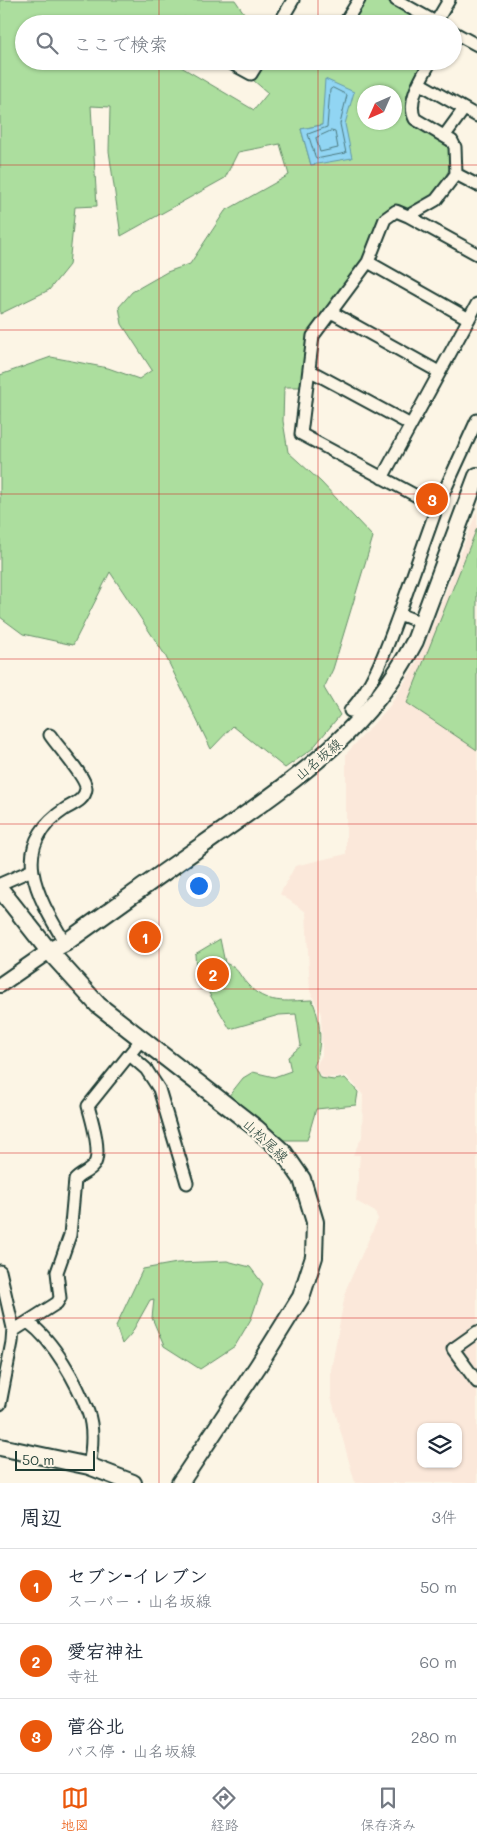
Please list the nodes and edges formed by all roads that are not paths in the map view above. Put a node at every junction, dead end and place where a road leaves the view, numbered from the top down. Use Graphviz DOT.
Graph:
graph roads {
  1 [pos="293,0"];
  2 [pos="359,0"];
  3 [pos="396,0"];
  4 [pos="449,0"];
  5 [pos="285,15"];
  6 [pos="350,15"];
  7 [pos="423,15"];
  8 [pos="442,15"];
  9 [pos="462,37"];
  10 [pos="477,45"];
  11 [pos="243,70"];
  12 [pos="253,70"];
  13 [pos="426,70"];
  14 [pos="419,83"];
  15 [pos="464,109"];
  16 [pos="477,116"];
  17 [pos="445,136"];
  18 [pos="456,174"];
  19 [pos="477,185"];
  20 [pos="408,216"];
  21 [pos="477,254"];
  22 [pos="368,262"];
  23 [pos="477,304"];
  24 [pos="331,312"];
  25 [pos="469,319"];
  26 [pos="309,370"];
  27 [pos="440,372"];
  28 [pos="477,420"];
  29 [pos="411,425"];
  30 [pos="477,476"];
  31 [pos="382,478"];
  32 [pos="436,507"];
  33 [pos="399,614"];
  34 [pos="422,623"];
  35 [pos="350,711"];
  36 [pos="50,735"];
  37 [pos="32,870"];
  38 [pos="0,884"];
  39 [pos="0,889"];
  40 [pos="65,942"];
  41 [pos="49,951"];
  42 [pos="0,985"];
  43 [pos="141,1040"];
  44 [pos="130,1055"];
  45 [pos="187,1183"];
  46 [pos="0,1271"];
  47 [pos="29,1323"];
  48 [pos="13,1331"];
  49 [pos="477,1332"];
  50 [pos="477,1382"];
  51 [pos="0,1404"];
  52 [pos="0,1447"];
  53 [pos="89,1466"];
  54 [pos="133,1483"];
  55 [pos="180,1483"];
  1 -- 5 [label="street"];
  2 -- 6 [label="street"];
  3 -- 7 [label="street"];
  4 -- 8 [label="street"];
  9 -- 10 [label="street"];
  11 -- 12 [label="street"];
  13 -- 14 [label="street"];
  14 -- 15 [label="street"];
  14 -- 17 [label="street"];
  15 -- 16 [label="street"];
  15 -- 17 [label="street"];
  17 -- 18 [label="street"];
  18 -- 19 [label="street"];
  18 -- 20 [label="street"];
  20 -- 21 [label="street"];
  20 -- 22 [label="street"];
  22 -- 24 [label="street"];
  22 -- 25 [label="street"];
  23 -- 25 [label="street"];
  24 -- 26 [label="street"];
  24 -- 27 [label="street"];
  25 -- 27 [label="street"];
  26 -- 29 [label="street"];
  26 -- 31 [label="street"];
  27 -- 29 [label="street"];
  28 -- 32 [label="street"];
  29 -- 31 [label="street"];
  30 -- 34 [label="main road, 山名坂線"];
  31 -- 32 [label="street"];
  32 -- 33 [label="street"];
  33 -- 34 [label="street"];
  33 -- 35 [label="street"];
  34 -- 40 [label="main road, 山名坂線"];
  36 -- 37 [label="street"];
  37 -- 38 [label="street"];
  37 -- 40 [label="street"];
  39 -- 41 [label="main road, 山松尾線"];
  40 -- 41 [label="main road, 山名坂線"];
  41 -- 42 [label="street"];
  41 -- 43 [label="main road, 山松尾線"];
  43 -- 44 [label="street"];
  43 -- 55 [label="main road, 山松尾線"];
  44 -- 45 [label="street"];
  44 -- 47 [label="street"];
  46 -- 48 [label="street"];
  47 -- 48 [label="street"];
  47 -- 53 [label="street"];
  48 -- 51 [label="street"];
  49 -- 50 [label="street"];
  52 -- 53 [label="main road"];
  53 -- 54 [label="main road"];
}
